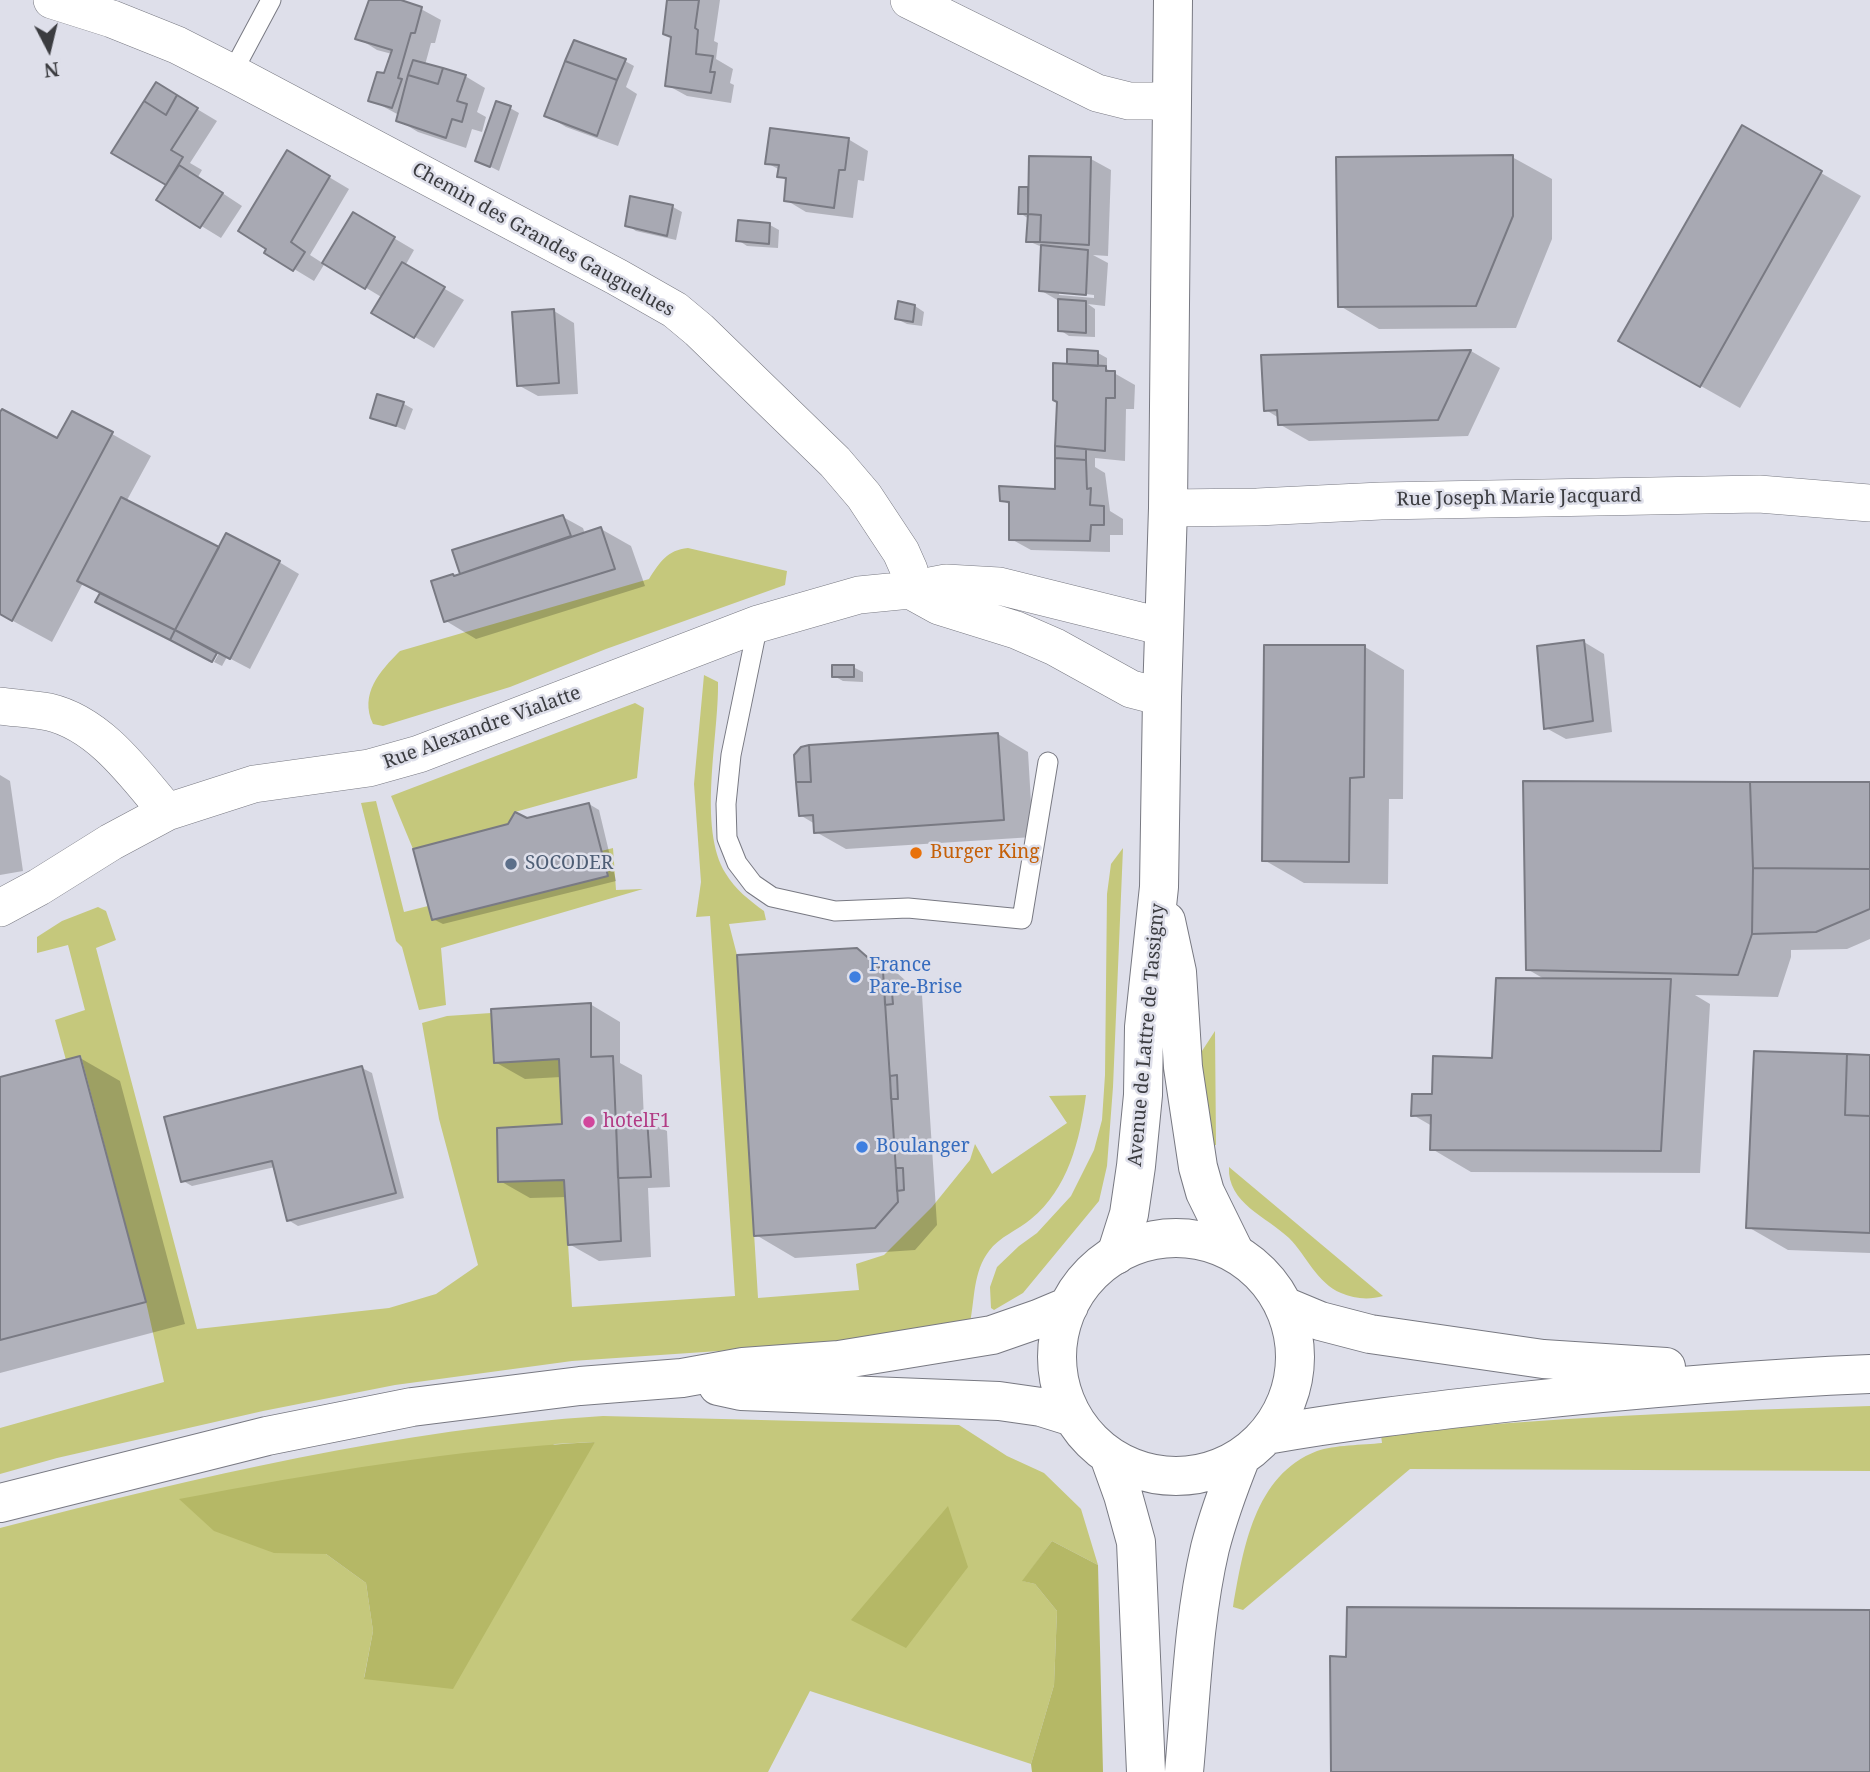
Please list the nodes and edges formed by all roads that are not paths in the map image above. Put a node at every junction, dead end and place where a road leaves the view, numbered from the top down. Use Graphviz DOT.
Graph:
graph roads {
  1 [pos="52,0"];
  2 [pos="271,0"];
  3 [pos="909,0"];
  4 [pos="1173,0"];
  5 [pos="232,73"];
  6 [pos="1172,101"];
  7 [pos="1870,503"];
  8 [pos="1168,508"];
  9 [pos="910,590"];
  10 [pos="758,624"];
  11 [pos="1164,627"];
  12 [pos="1162,697"];
  13 [pos="0,706"];
  14 [pos="1048,762"];
  15 [pos="167,812"];
  16 [pos="1159,892"];
  17 [pos="0,908"];
  18 [pos="1235,1253"];
  19 [pos="1116,1255"];
  20 [pos="1069,1306"];
  21 [pos="1284,1306"];
  22 [pos="1870,1374"];
  23 [pos="1811,1377"];
  24 [pos="682,1378"];
  25 [pos="1073,1417"];
  26 [pos="1254,1446"];
  27 [pos="1109,1456"];
  28 [pos="0,1503"];
  29 [pos="1146,1772"];
  30 [pos="1184,1772"];
  1 -- 5 [label="street, Chemin des Grandes Gauguelues"];
  2 -- 5 [label="lane"];
  3 -- 6 [label="street"];
  4 -- 6 [label="main road"];
  5 -- 9 [label="street, Chemin des Grandes Gauguelues"];
  6 -- 8 [label="main road"];
  7 -- 8 [label="street, Rue Joseph Marie Jacquard"];
  8 -- 11 [label="main road"];
  9 -- 10 [label="street, Rue Alexandre Vialatte"];
  9 -- 11 [label="street, Rue Alexandre Vialatte"];
  9 -- 12 [label="street"];
  10 -- 14 [label="lane"];
  10 -- 15 [label="street, Rue Alexandre Vialatte"];
  11 -- 12 [label="main road"];
  12 -- 16 [label="main road"];
  13 -- 15 [label="street"];
  15 -- 17 [label="street, Rue Alexandre Vialatte"];
  16 -- 18 [label="main road, Avenue de Lattre de Tassigny"];
  16 -- 19 [label="main road, Avenue de Lattre de Tassigny"];
  18 -- 19 [label="main road"];
  18 -- 21 [label="main road"];
  19 -- 20 [label="main road"];
  20 -- 24 [label="main road"];
  20 -- 25 [label="main road"];
  21 -- 23 [label="main road"];
  21 -- 26 [label="main road"];
  22 -- 23 [label="main road"];
  23 -- 26 [label="main road"];
  24 -- 25 [label="main road"];
  24 -- 28 [label="main road"];
  25 -- 27 [label="main road"];
  26 -- 27 [label="main road"];
  26 -- 30 [label="main road"];
  27 -- 29 [label="main road"];
}
